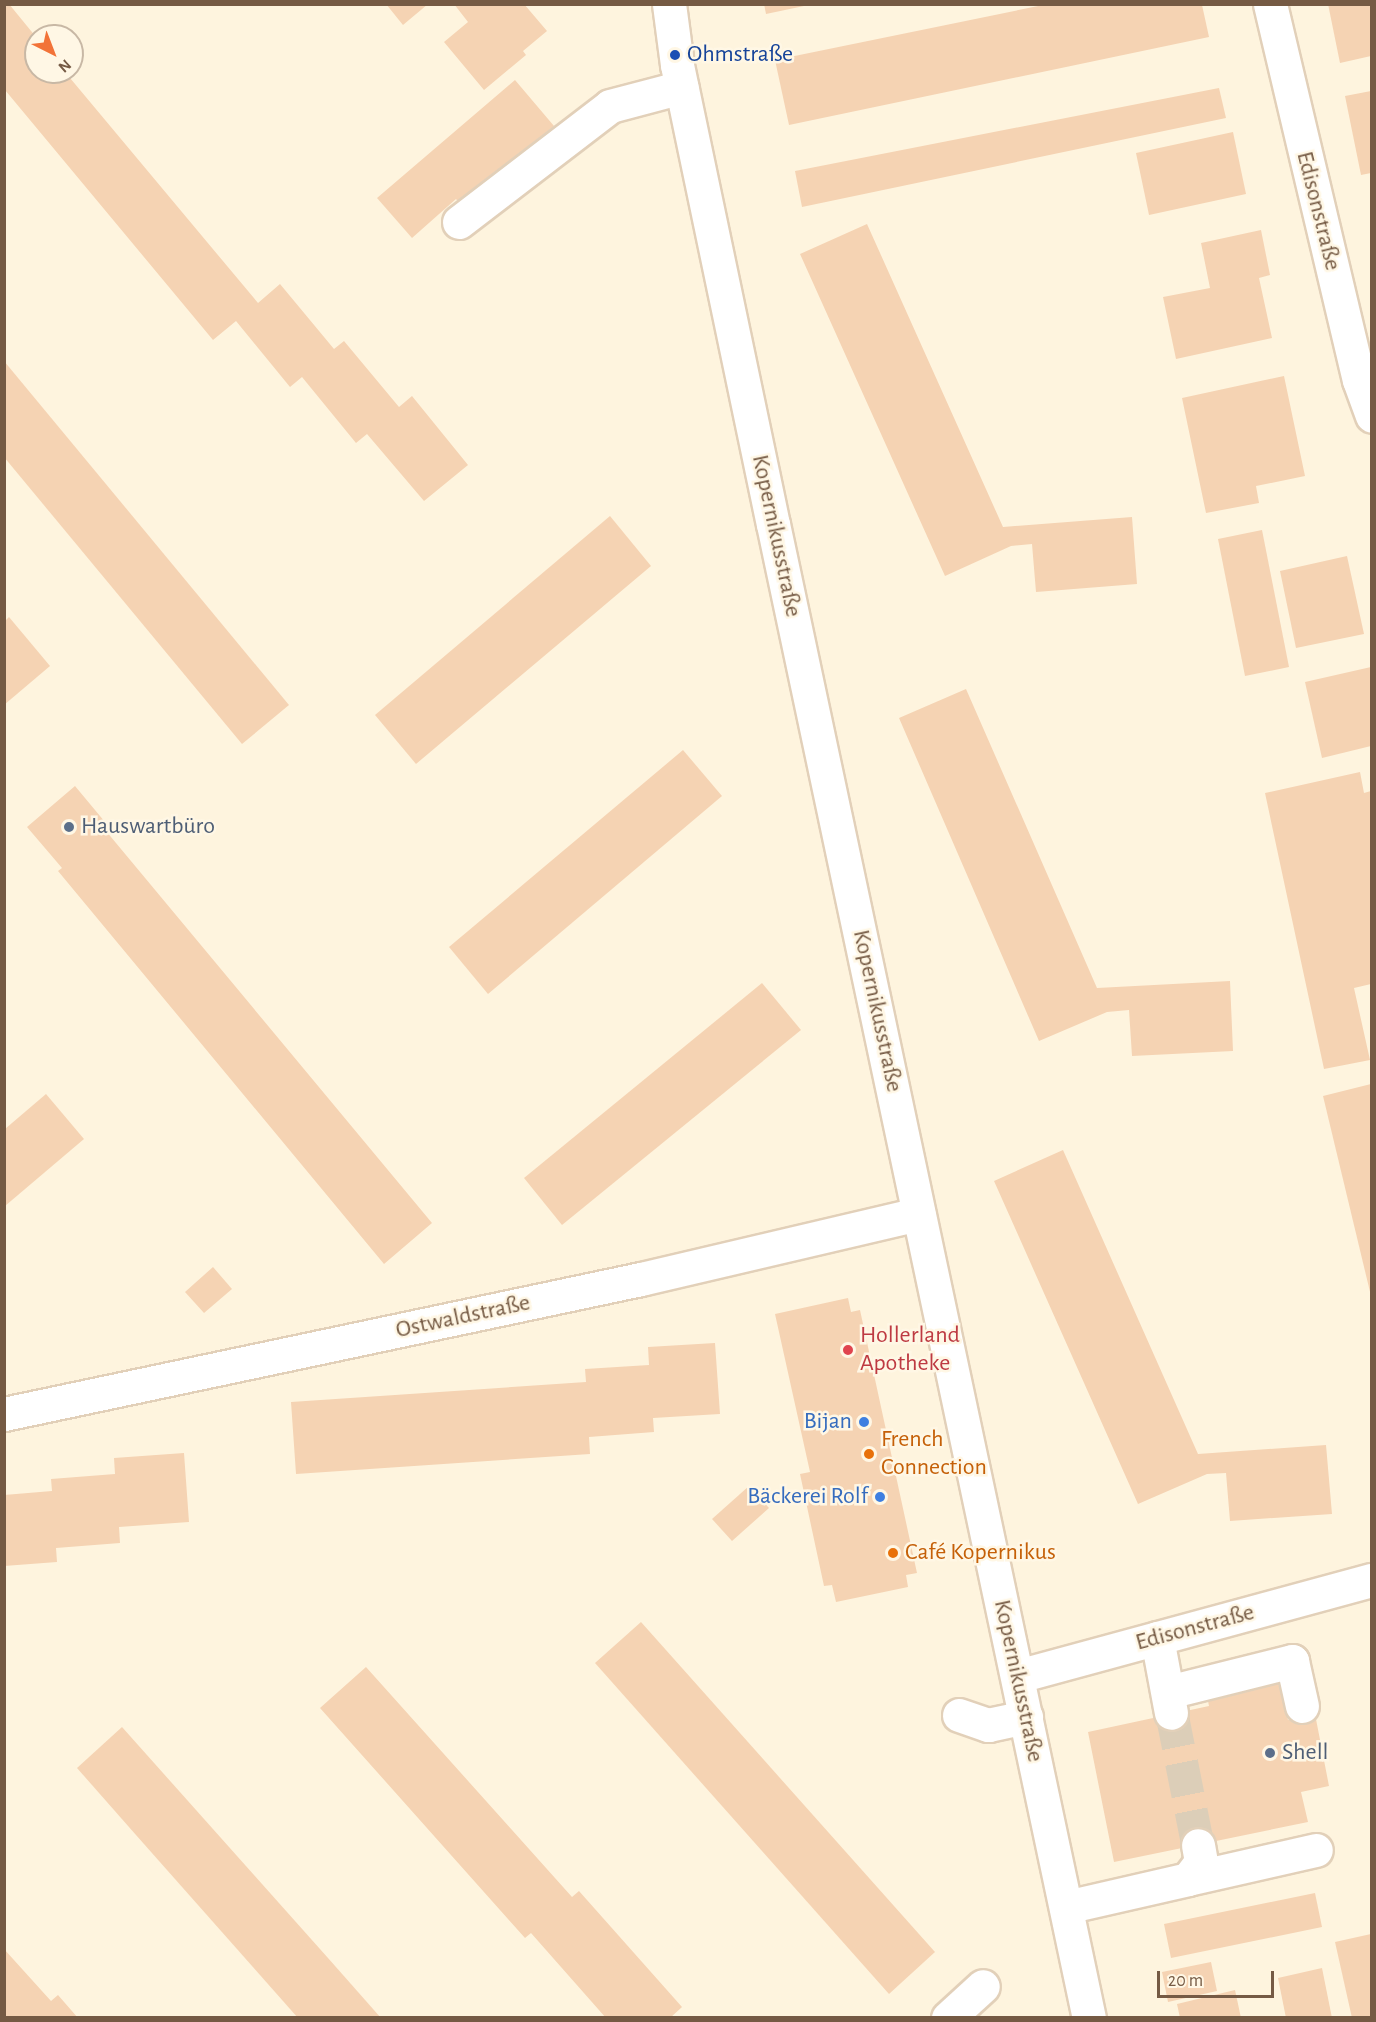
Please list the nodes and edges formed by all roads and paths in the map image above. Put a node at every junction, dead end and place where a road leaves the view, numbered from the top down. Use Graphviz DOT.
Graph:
graph roads {
  1 [pos="669,4"];
  2 [pos="1270,4"];
  3 [pos="682,87"];
  4 [pos="459,222"];
  5 [pos="1371,416"];
  6 [pos="919,1214"];
  7 [pos="4,1413"];
  8 [pos="1371,1582"];
  9 [pos="1157,1638"];
  10 [pos="1018,1676"];
  11 [pos="1302,1706"];
  12 [pos="959,1715"];
  13 [pos="1026,1717"];
  14 [pos="1198,1845"];
  15 [pos="1316,1850"];
  16 [pos="1188,1879"];
  17 [pos="1066,1907"];
  18 [pos="983,1986"];
  19 [pos="948,2018"];
  20 [pos="1089,2018"];
  1 -- 3 [label="street, Kopernikusstraße"];
  2 -- 5 [label="street, Edisonstraße"];
  3 -- 4 [label="street"];
  3 -- 6 [label="street, Kopernikusstraße"];
  6 -- 7 [label="street, Ostwaldstraße"];
  6 -- 10 [label="street, Kopernikusstraße"];
  8 -- 9 [label="street, Edisonstraße"];
  9 -- 10 [label="street, Edisonstraße"];
  9 -- 11 [label="street"];
  10 -- 13 [label="street, Kopernikusstraße"];
  12 -- 13 [label="street"];
  13 -- 17 [label="street, Kopernikusstraße"];
  14 -- 16 [label="street"];
  15 -- 16 [label="street"];
  16 -- 17 [label="street"];
  17 -- 20 [label="street, Kopernikusstraße"];
  18 -- 19 [label="street"];
}
